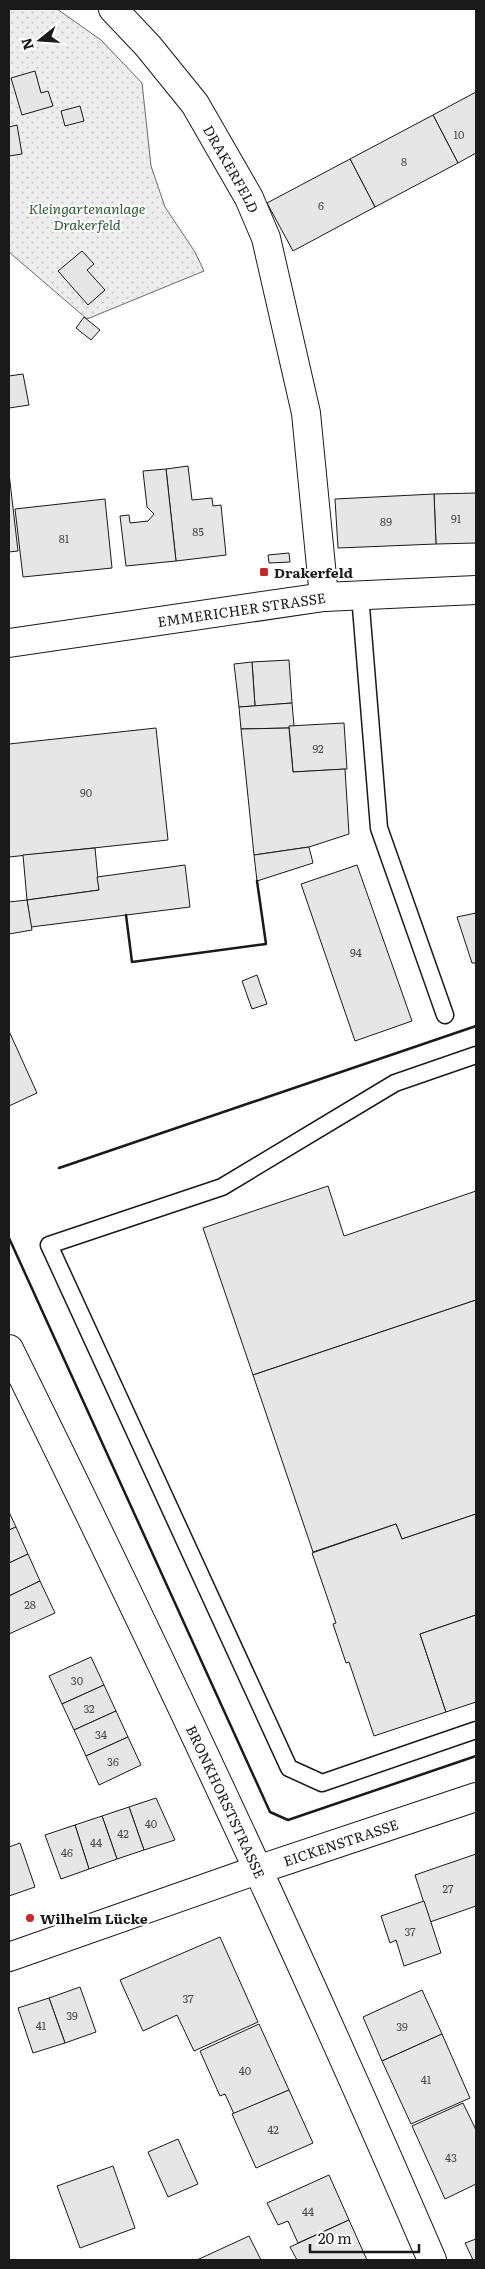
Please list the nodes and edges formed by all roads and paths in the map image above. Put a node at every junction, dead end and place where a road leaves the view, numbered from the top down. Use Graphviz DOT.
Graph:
graph roads {
  1 [pos="113,9"];
  2 [pos="476,590"];
  3 [pos="360,595"];
  4 [pos="324,596"];
  5 [pos="9,642"];
  6 [pos="444,1015"];
  7 [pos="476,1055"];
  8 [pos="9,1349"];
  9 [pos="476,1730"];
  10 [pos="476,1797"];
  11 [pos="257,1870"];
  12 [pos="9,1958"];
  13 [pos="432,2260"];
  1 -- 4 [label="street, DRAKERFELD"];
  2 -- 3 [label="street, EMMERICHER STRASSE"];
  3 -- 4 [label="street, EMMERICHER STRASSE"];
  3 -- 6 [label="lane"];
  4 -- 5 [label="street, EMMERICHER STRASSE"];
  7 -- 9 [label="lane"];
  8 -- 11 [label="street, BRONKHORSTSTRASSE"];
  10 -- 11 [label="street, EICKENSTRASSE"];
  11 -- 12 [label="street, EICKENSTRASSE"];
  11 -- 13 [label="street, BRONKHORSTSTRASSE"];
}
